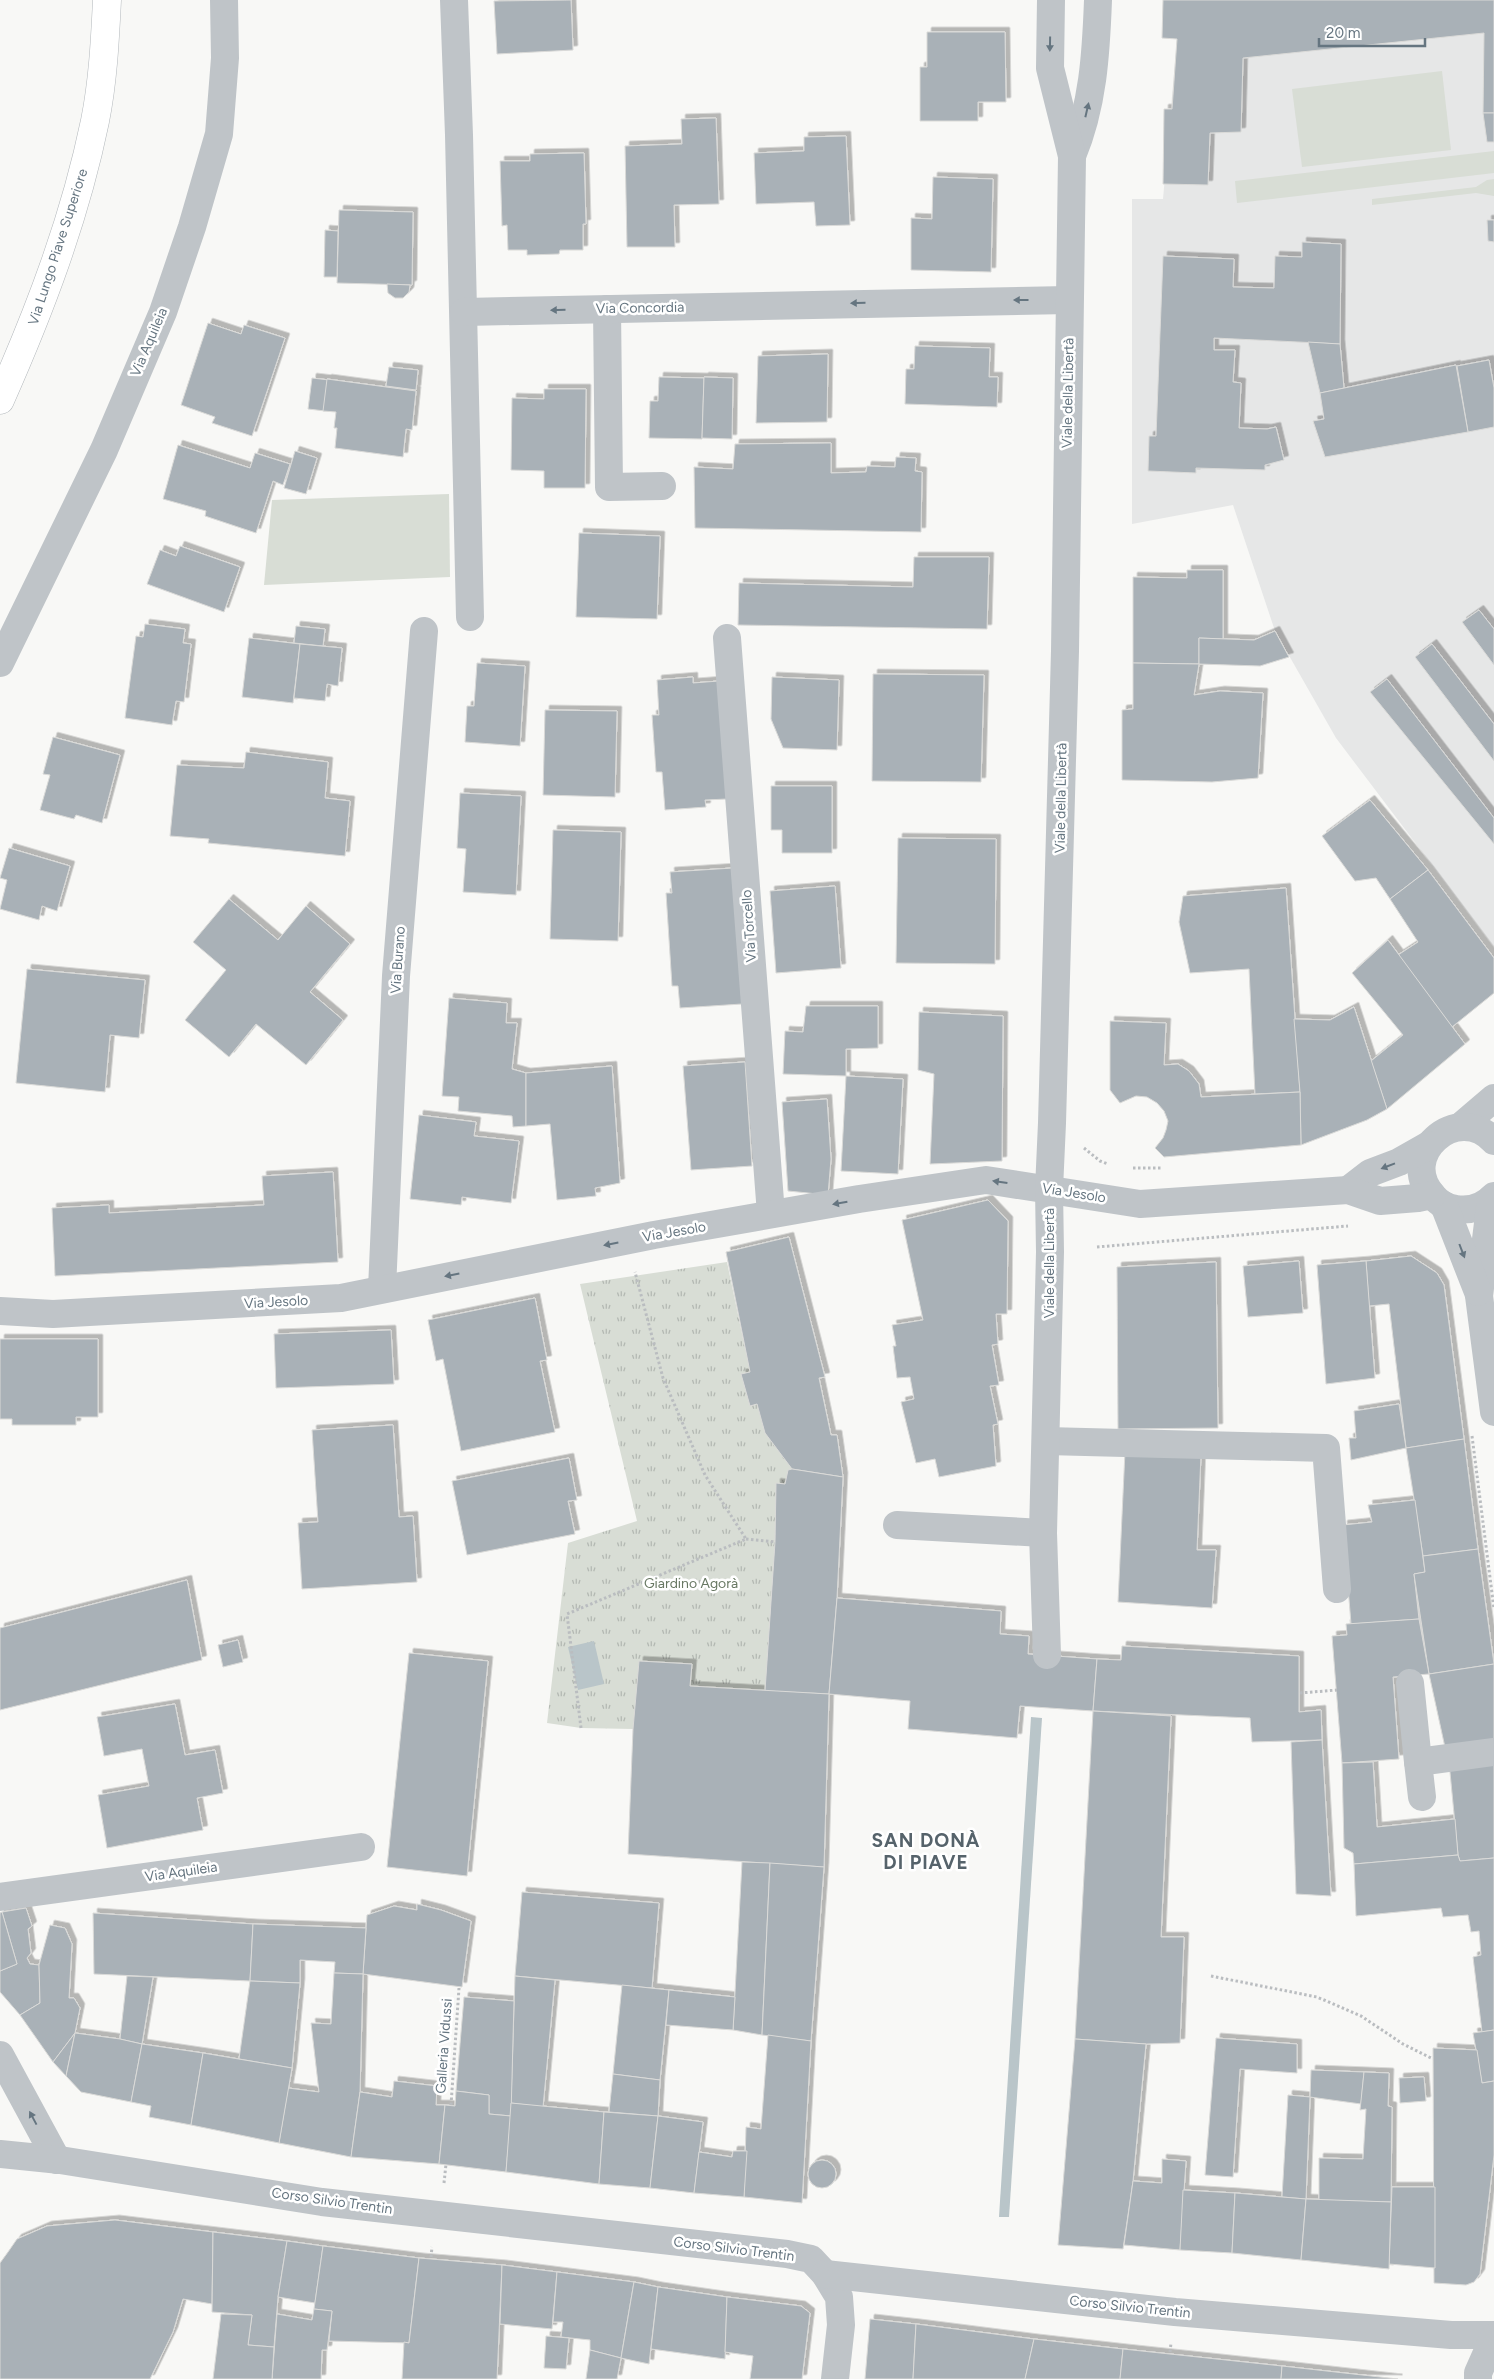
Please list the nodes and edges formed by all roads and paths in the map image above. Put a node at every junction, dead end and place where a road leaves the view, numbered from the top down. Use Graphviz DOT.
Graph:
graph roads {
  1 [pos="106,0"];
  2 [pos="224,0"];
  3 [pos="454,0"];
  4 [pos="1051,0"];
  5 [pos="1098,0"];
  6 [pos="1072,156"];
  7 [pos="1070,300"];
  8 [pos="607,309"];
  9 [pos="464,312"];
  10 [pos="0,400"];
  11 [pos="662,486"];
  12 [pos="470,616"];
  13 [pos="424,631"];
  14 [pos="727,638"];
  15 [pos="0,663"];
  16 [pos="1494,1098"];
  17 [pos="1460,1127"];
  18 [pos="1494,1141"];
  19 [pos="1429,1145"];
  20 [pos="1083,1147"];
  21 [pos="1109,1165"];
  22 [pos="1128,1168"];
  23 [pos="1168,1168"];
  24 [pos="1049,1189"];
  25 [pos="1348,1190"];
  26 [pos="1493,1197"];
  27 [pos="1438,1200"];
  28 [pos="771,1214"];
  29 [pos="1350,1226"];
  30 [pos="627,1240"];
  31 [pos="1097,1247"];
  32 [pos="382,1289"];
  33 [pos="1480,1296"];
  34 [pos="0,1311"];
  35 [pos="1494,1412"];
  36 [pos="1472,1434"];
  37 [pos="1046,1441"];
  38 [pos="897,1524"];
  39 [pos="1043,1533"];
  40 [pos="746,1539"];
  41 [pos="775,1542"];
  42 [pos="1337,1589"];
  43 [pos="1494,1609"];
  44 [pos="1047,1655"];
  45 [pos="1410,1683"];
  46 [pos="1337,1690"];
  47 [pos="1300,1693"];
  48 [pos="581,1728"];
  49 [pos="1494,1752"];
  50 [pos="1418,1762"];
  51 [pos="1422,1797"];
  52 [pos="361,1847"];
  53 [pos="0,1897"];
  54 [pos="1211,1976"];
  55 [pos="460,1988"];
  56 [pos="0,2055"];
  57 [pos="1433,2059"];
  58 [pos="451,2105"];
  59 [pos="1,2152"];
  60 [pos="57,2160"];
  61 [pos="446,2164"];
  62 [pos="443,2188"];
  63 [pos="825,2274"];
  64 [pos="1494,2336"];
  65 [pos="835,2379"];
  66 [pos="1478,2379"];
  1 -- 10 [label="main road, Via Lungo Piave Superiore"];
  2 -- 15 [label="street, Via Aquileia"];
  3 -- 9 [label="street"];
  4 -- 6 [label="street, Viale della Libertà, one-way"];
  6 -- 5 [label="street, Viale della Libertà, one-way"];
  6 -- 7 [label="street, Viale della Libertà"];
  7 -- 8 [label="street, Via Concordia, one-way"];
  7 -- 24 [label="street, Viale della Libertà"];
  8 -- 9 [label="street, Via Concordia, one-way"];
  8 -- 11 [label="street"];
  9 -- 12 [label="street"];
  13 -- 32 [label="street, Via Burano"];
  14 -- 28 [label="street, Via Torcello"];
  16 -- 17 [label="street"];
  17 -- 18 [label="street"];
  17 -- 19 [label="street"];
  19 -- 25 [label="street, one-way"];
  19 -- 27 [label="street"];
  20 -- 21 [label="path"];
  22 -- 23 [label="path"];
  24 -- 25 [label="street, Via Jesolo"];
  24 -- 28 [label="street, Via Jesolo, one-way"];
  24 -- 37 [label="street, Viale della Libertà"];
  25 -- 27 [label="street, Via Jesolo"];
  26 -- 27 [label="street, Via Jesolo"];
  26 -- 33 [label="street"];
  27 -- 33 [label="street, one-way"];
  28 -- 30 [label="street, Via Jesolo"];
  29 -- 31 [label="path"];
  30 -- 32 [label="street, Via Jesolo, one-way"];
  30 -- 40 [label="path"];
  32 -- 34 [label="street, Via Jesolo"];
  33 -- 35 [label="street"];
  36 -- 43 [label="path"];
  37 -- 39 [label="street, Viale della Libertà"];
  37 -- 42 [label="street"];
  38 -- 39 [label="street"];
  39 -- 44 [label="street, Viale della Libertà"];
  40 -- 41 [label="path"];
  40 -- 48 [label="path"];
  45 -- 50 [label="street"];
  46 -- 47 [label="path"];
  49 -- 50 [label="street"];
  50 -- 51 [label="street"];
  52 -- 53 [label="street, Via Aquileia"];
  54 -- 57 [label="path"];
  55 -- 58 [label="path, Galleria Vidussi"];
  60 -- 56 [label="street, one-way"];
  59 -- 60 [label="street, Corso Silvio Trentin"];
  60 -- 63 [label="street, Corso Silvio Trentin"];
  61 -- 62 [label="path"];
  63 -- 64 [label="street, Corso Silvio Trentin"];
  63 -- 65 [label="street"];
  64 -- 66 [label="street"];
}
